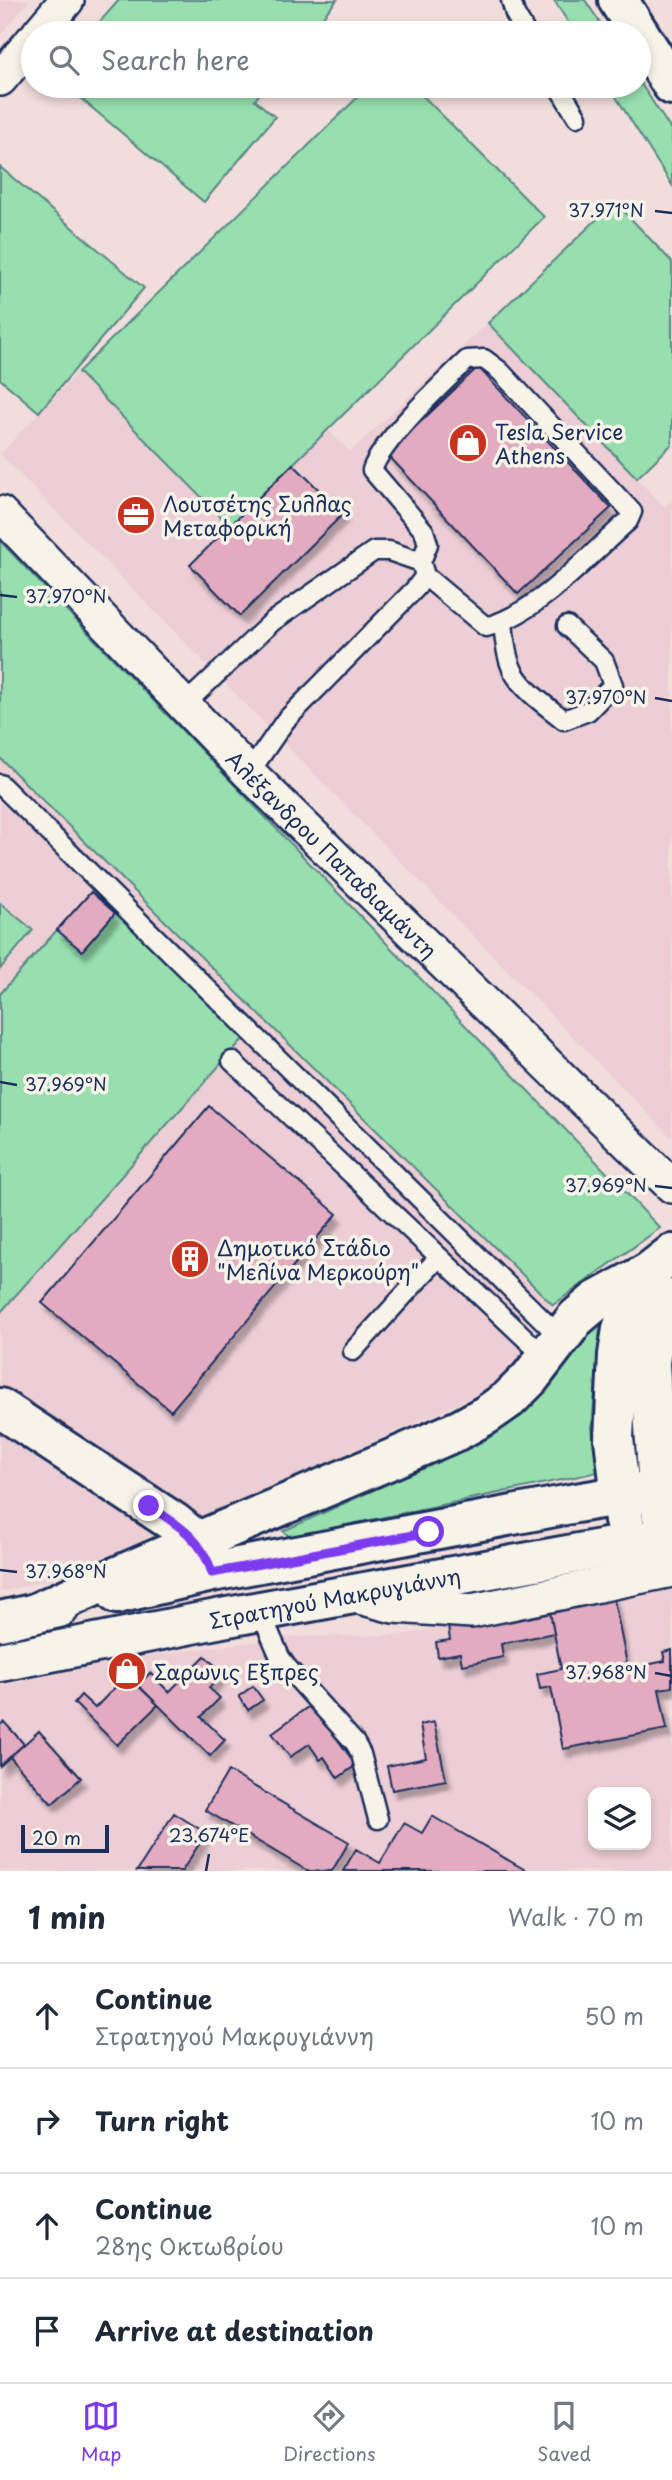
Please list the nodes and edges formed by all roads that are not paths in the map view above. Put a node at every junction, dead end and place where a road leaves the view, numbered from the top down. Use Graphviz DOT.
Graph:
graph roads {
  1 [pos="67,0"];
  2 [pos="511,0"];
  3 [pos="625,10"];
  4 [pos="49,21"];
  5 [pos="519,21"];
  6 [pos="639,21"];
  7 [pos="651,30"];
  8 [pos="672,46"];
  9 [pos="651,51"];
  10 [pos="21,54"];
  11 [pos="0,79"];
  12 [pos="672,85"];
  13 [pos="565,98"];
  14 [pos="577,117"];
  15 [pos="0,513"];
  16 [pos="423,569"];
  17 [pos="503,622"];
  18 [pos="567,626"];
  19 [pos="185,704"];
  20 [pos="249,773"];
  21 [pos="0,784"];
  22 [pos="232,1061"];
  23 [pos="672,1186"];
  24 [pos="439,1257"];
  25 [pos="664,1275"];
  26 [pos="553,1347"];
  27 [pos="353,1351"];
  28 [pos="662,1407"];
  29 [pos="0,1408"];
  30 [pos="651,1490"];
  31 [pos="626,1545"];
  32 [pos="670,1548"];
  33 [pos="205,1557"];
  34 [pos="350,1594"];
  35 [pos="260,1611"];
  36 [pos="17,1618"];
  37 [pos="222,1618"];
  38 [pos="0,1662"];
  39 [pos="378,1819"];
  1 -- 4 [label="street"];
  2 -- 5 [label="lane"];
  3 -- 6 [label="main road"];
  7 -- 8 [label="main road"];
  9 -- 12 [label="main road"];
  10 -- 11 [label="street"];
  13 -- 14 [label="lane"];
  15 -- 19 [label="street, Αλέξανδρου Παπαδιαμάντη"];
  16 -- 17 [label="lane"];
  16 -- 17 [label="lane"];
  16 -- 19 [label="lane"];
  16 -- 20 [label="lane"];
  17 -- 18 [label="lane"];
  19 -- 20 [label="street, Αλέξανδρου Παπαδιαμάντη"];
  20 -- 23 [label="street, Αλέξανδρου Παπαδιαμάντη"];
  21 -- 26 [label="lane"];
  22 -- 24 [label="lane"];
  24 -- 26 [label="lane"];
  24 -- 27 [label="lane"];
  25 -- 26 [label="main road"];
  25 -- 28 [label="main road"];
  25 -- 30 [label="main road"];
  26 -- 33 [label="main road"];
  28 -- 30 [label="main road"];
  29 -- 33 [label="main road"];
  30 -- 31 [label="main road"];
  30 -- 32 [label="main road"];
  30 -- 33 [label="main road"];
  31 -- 32 [label="main road, Στρατηγού Μακρυγιάννη"];
  31 -- 34 [label="main road, Στρατηγού Μακρυγιάννη"];
  32 -- 34 [label="street"];
  33 -- 36 [label="main road"];
  33 -- 37 [label="main road"];
  34 -- 35 [label="main road, Στρατηγού Μακρυγιάννη"];
  35 -- 37 [label="main road, Στρατηγού Μακρυγιάννη"];
  35 -- 39 [label="lane"];
  37 -- 38 [label="main road, Στρατηγού Μακρυγιάννη"];
}
